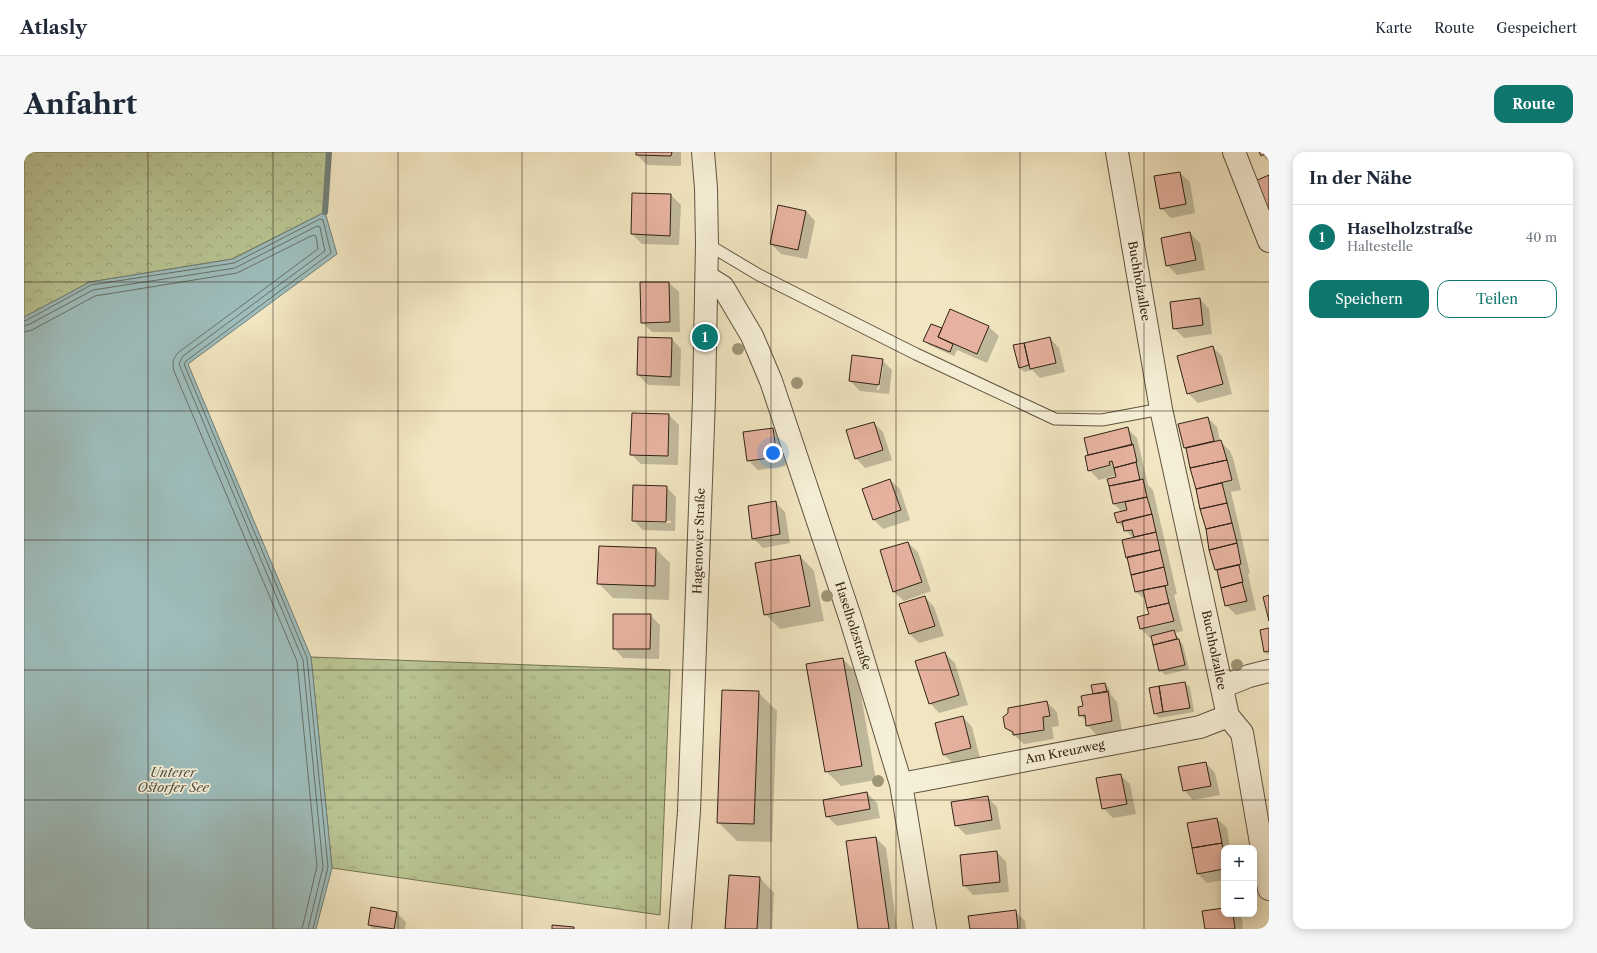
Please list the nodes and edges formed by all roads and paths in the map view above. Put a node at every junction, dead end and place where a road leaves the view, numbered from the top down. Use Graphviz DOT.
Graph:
graph roads {
  1 [pos="703,152"];
  2 [pos="1117,152"];
  3 [pos="1234,152"];
  4 [pos="1269,241"];
  5 [pos="707,244"];
  6 [pos="707,276"];
  7 [pos="1161,409"];
  8 [pos="1269,671"];
  9 [pos="1222,687"];
  10 [pos="1228,716"];
  11 [pos="901,784"];
  12 [pos="1269,889"];
  13 [pos="680,929"];
  14 [pos="925,929"];
  1 -- 5 [label="street, Hagenower Straße"];
  2 -- 7 [label="street, Buchholzallee"];
  3 -- 4 [label="street"];
  5 -- 6 [label="street, Hagenower Straße"];
  5 -- 7 [label="lane"];
  6 -- 11 [label="street, Haselholzstraße"];
  6 -- 13 [label="street, Hagenower Straße"];
  7 -- 9 [label="street, Buchholzallee"];
  8 -- 9 [label="street"];
  9 -- 10 [label="street, Buchholzallee"];
  10 -- 11 [label="street, Am Kreuzweg"];
  10 -- 12 [label="street, Buchholzallee"];
  11 -- 14 [label="street, Haselholzstraße"];
}
